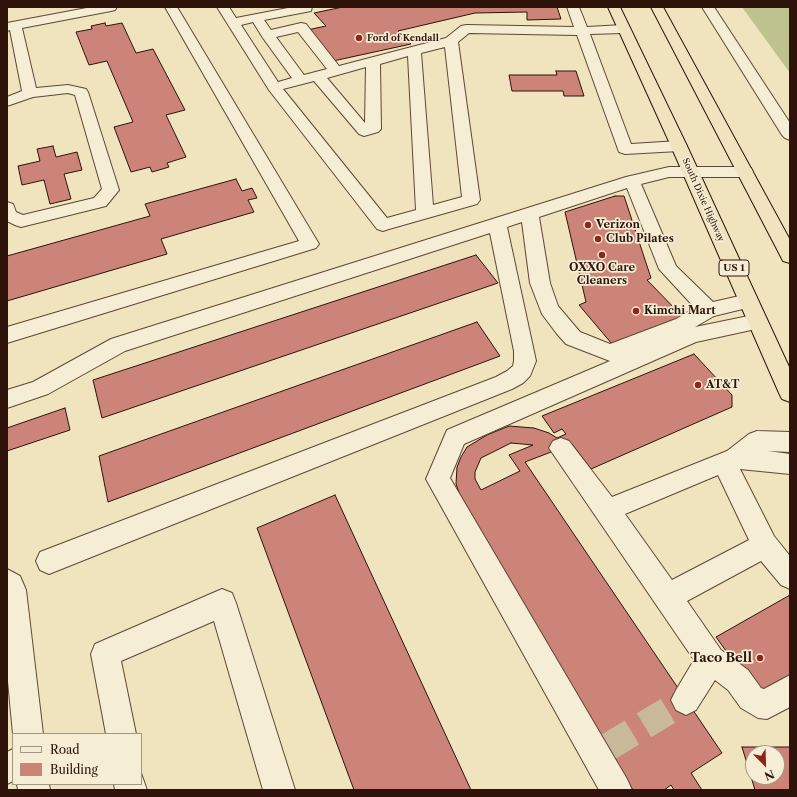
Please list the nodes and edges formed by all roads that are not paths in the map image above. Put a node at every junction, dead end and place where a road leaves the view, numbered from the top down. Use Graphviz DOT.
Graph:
graph roads {
  1 [pos="111,7"];
  2 [pos="171,7"];
  3 [pos="223,7"];
  4 [pos="573,7"];
  5 [pos="614,7"];
  6 [pos="657,7"];
  7 [pos="708,7"];
  8 [pos="307,8"];
  9 [pos="256,18"];
  10 [pos="233,23"];
  11 [pos="11,26"];
  12 [pos="623,29"];
  13 [pos="582,30"];
  14 [pos="268,35"];
  15 [pos="451,41"];
  16 [pos="414,51"];
  17 [pos="373,61"];
  18 [pos="336,71"];
  19 [pos="317,75"];
  20 [pos="301,80"];
  21 [pos="274,87"];
  22 [pos="30,92"];
  23 [pos="7,102"];
  24 [pos="790,135"];
  25 [pos="679,146"];
  26 [pos="690,171"];
  27 [pos="745,172"];
  28 [pos="632,181"];
  29 [pos="7,208"];
  30 [pos="425,213"];
  31 [pos="530,213"];
  32 [pos="497,224"];
  33 [pos="790,257"];
  34 [pos="709,310"];
  35 [pos="753,311"];
  36 [pos="7,335"];
  37 [pos="790,393"];
  38 [pos="7,399"];
  39 [pos="790,442"];
  40 [pos="561,448"];
  41 [pos="730,460"];
  42 [pos="790,464"];
  43 [pos="607,510"];
  44 [pos="765,545"];
  45 [pos="49,561"];
  46 [pos="790,576"];
  47 [pos="7,582"];
  48 [pos="668,597"];
  49 [pos="711,660"];
  50 [pos="790,690"];
  51 [pos="686,700"];
  52 [pos="28,733"];
  53 [pos="121,733"];
  54 [pos="279,790"];
  55 [pos="616,790"];
  1 -- 11 [label="street"];
  2 -- 36 [label="street"];
  3 -- 10 [label="street"];
  4 -- 13 [label="street"];
  5 -- 12 [label="highway, South Dixie Highway / US 1"];
  6 -- 27 [label="highway"];
  7 -- 24 [label="street"];
  8 -- 9 [label="street"];
  9 -- 10 [label="street"];
  9 -- 14 [label="street"];
  10 -- 21 [label="street"];
  11 -- 22 [label="street"];
  12 -- 13 [label="street"];
  12 -- 25 [label="highway, South Dixie Highway / US 1"];
  13 -- 15 [label="street"];
  13 -- 25 [label="street"];
  14 -- 18 [label="street"];
  14 -- 20 [label="street"];
  15 -- 16 [label="street"];
  15 -- 30 [label="street"];
  16 -- 17 [label="street"];
  16 -- 30 [label="street"];
  17 -- 18 [label="street"];
  17 -- 19 [label="street"];
  18 -- 19 [label="street"];
  19 -- 20 [label="street"];
  20 -- 21 [label="street"];
  21 -- 30 [label="street"];
  22 -- 23 [label="street"];
  22 -- 29 [label="street"];
  25 -- 26 [label="highway, South Dixie Highway / US 1"];
  26 -- 27 [label="street"];
  26 -- 28 [label="street"];
  26 -- 35 [label="highway, South Dixie Highway / US 1"];
  27 -- 33 [label="highway"];
  28 -- 31 [label="street"];
  28 -- 34 [label="street"];
  31 -- 32 [label="street"];
  31 -- 34 [label="street"];
  32 -- 38 [label="street"];
  32 -- 45 [label="street"];
  34 -- 35 [label="street"];
  35 -- 37 [label="highway, South Dixie Highway / US 1"];
  35 -- 55 [label="street"];
  39 -- 41 [label="street"];
  40 -- 43 [label="street"];
  41 -- 42 [label="street"];
  41 -- 43 [label="street"];
  41 -- 44 [label="street"];
  43 -- 48 [label="street"];
  44 -- 46 [label="street"];
  44 -- 48 [label="street"];
  47 -- 52 [label="street"];
  48 -- 49 [label="street"];
  49 -- 50 [label="street"];
  49 -- 51 [label="street"];
  53 -- 54 [label="street"];
}
